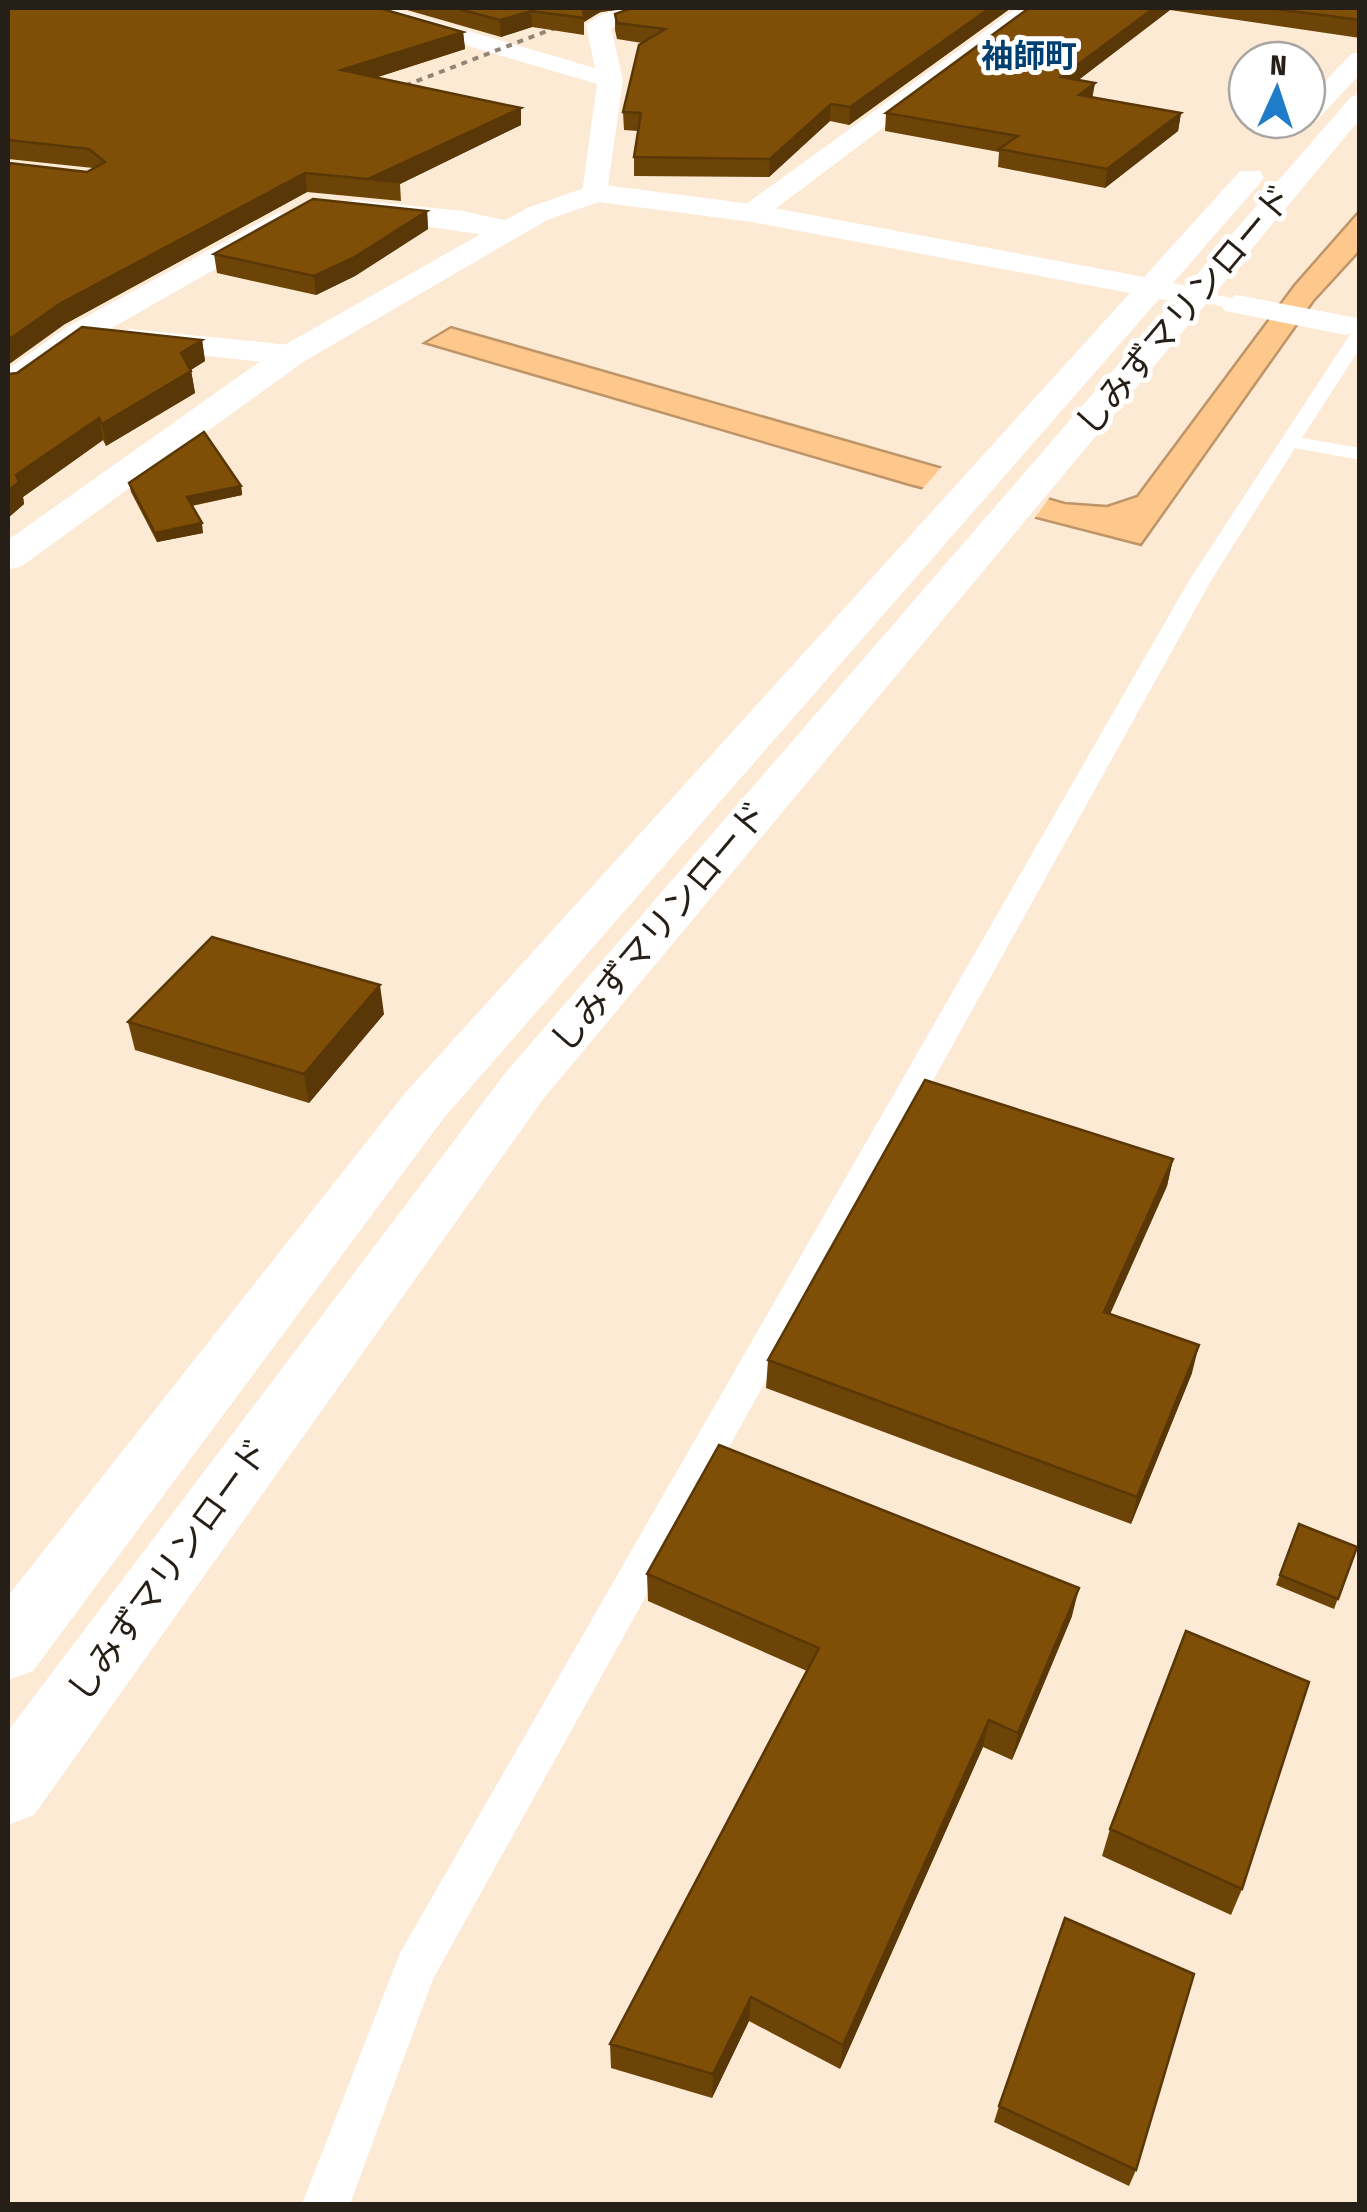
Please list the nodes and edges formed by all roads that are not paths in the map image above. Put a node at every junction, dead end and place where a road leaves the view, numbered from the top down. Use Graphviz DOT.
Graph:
graph roads {
  1 [pos="369,8"];
  2 [pos="449,8"];
  3 [pos="642,8"];
  4 [pos="1031,8"];
  5 [pos="1360,59"];
  6 [pos="610,80"];
  7 [pos="1327,94"];
  8 [pos="1360,102"];
  9 [pos="1284,140"];
  10 [pos="596,193"];
  11 [pos="752,213"];
  12 [pos="514,230"];
  13 [pos="1148,288"];
  14 [pos="1196,296"];
  15 [pos="1236,304"];
  16 [pos="1355,328"];
  17 [pos="78,334"];
  18 [pos="291,355"];
  19 [pos="8,384"];
  20 [pos="1292,442"];
  21 [pos="1360,454"];
  22 [pos="979,515"];
  23 [pos="8,558"];
  24 [pos="8,1649"];
  25 [pos="8,1790"];
  26 [pos="326,2204"];
  1 -- 2 [label="street"];
  1 -- 6 [label="street"];
  3 -- 6 [label="street"];
  4 -- 11 [label="street"];
  5 -- 7 [label="street, しみずマリンロード"];
  6 -- 10 [label="street"];
  8 -- 14 [label="street, しみずマリンロード"];
  9 -- 13 [label="street, しみずマリンロード"];
  10 -- 11 [label="street"];
  10 -- 12 [label="street"];
  11 -- 13 [label="street"];
  12 -- 17 [label="street"];
  12 -- 18 [label="street"];
  13 -- 14 [label="street"];
  13 -- 22 [label="street, しみずマリンロード"];
  14 -- 15 [label="lane"];
  14 -- 22 [label="street, しみずマリンロード"];
  15 -- 16 [label="street"];
  16 -- 20 [label="lane"];
  17 -- 18 [label="street"];
  17 -- 19 [label="street"];
  18 -- 23 [label="street"];
  20 -- 21 [label="lane"];
  20 -- 26 [label="lane"];
  22 -- 24 [label="street, しみずマリンロード"];
  22 -- 25 [label="street, しみずマリンロード"];
}
